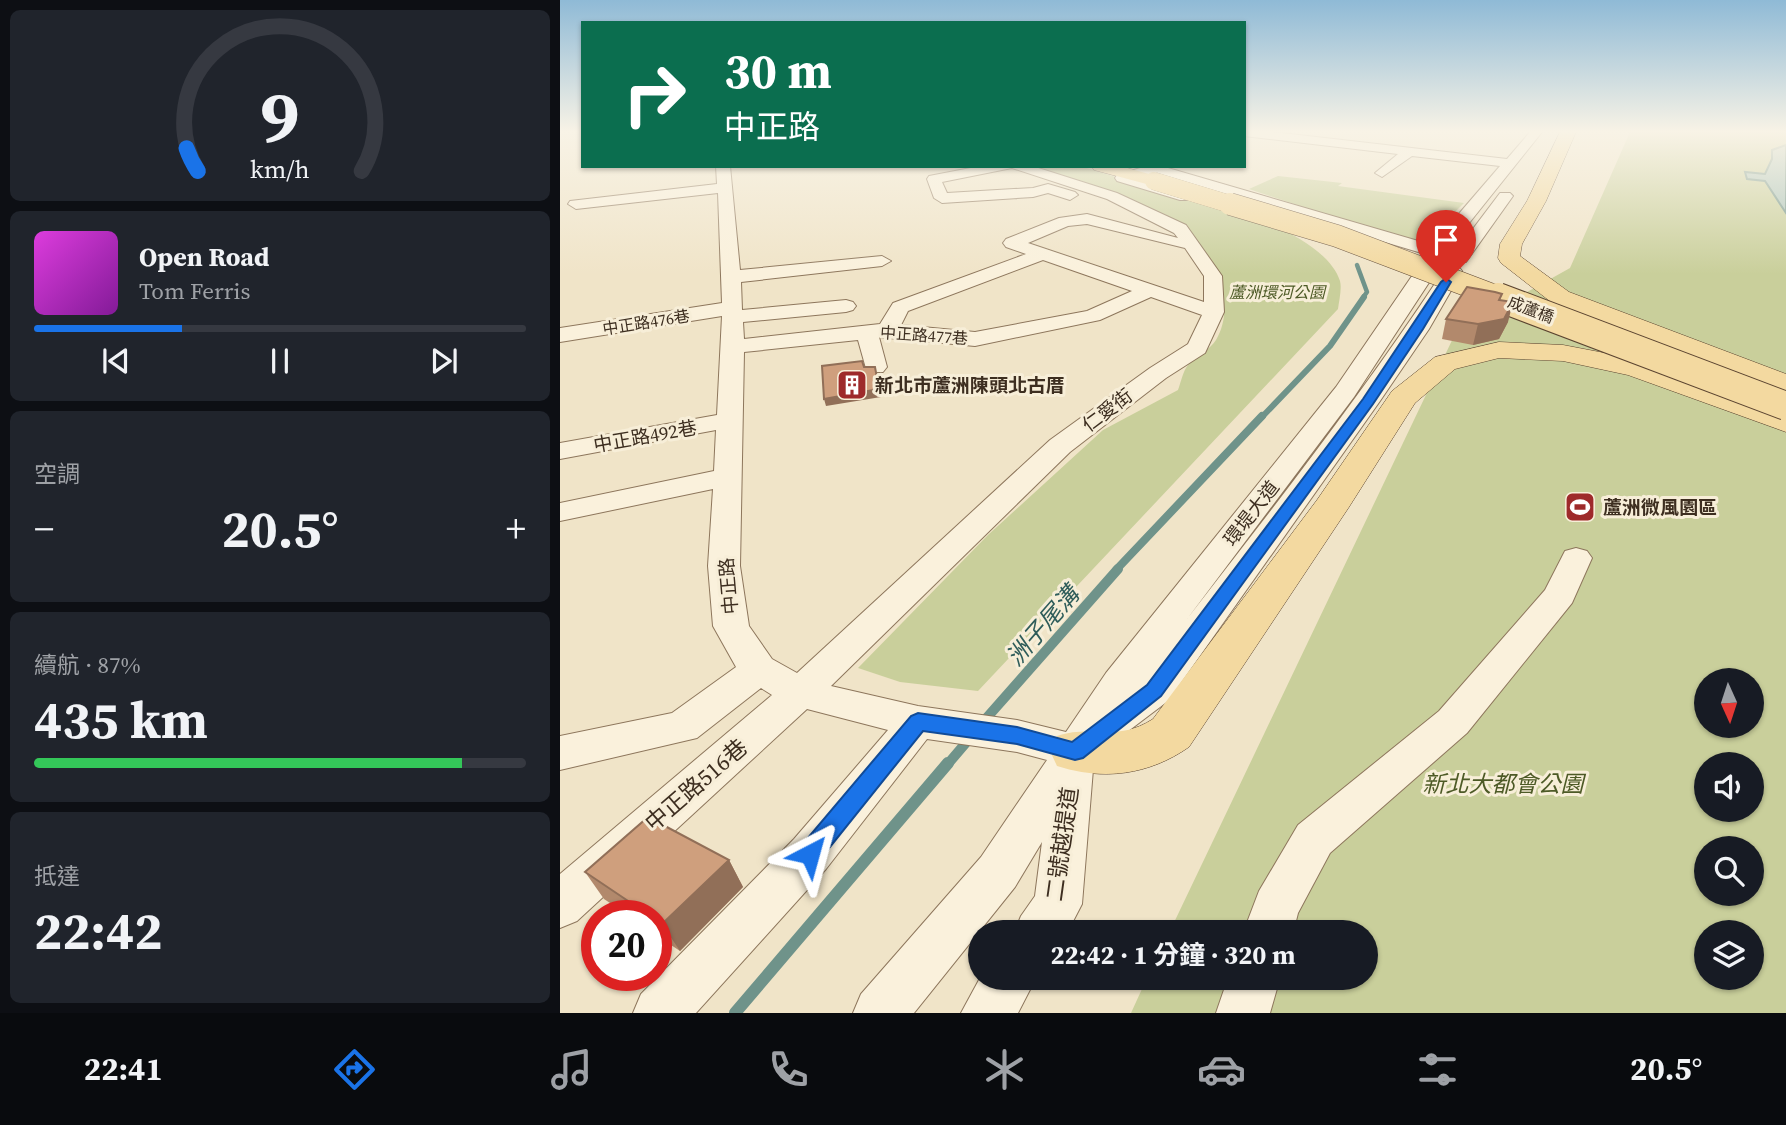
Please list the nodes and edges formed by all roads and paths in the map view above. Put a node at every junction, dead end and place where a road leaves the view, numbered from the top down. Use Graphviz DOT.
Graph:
graph roads {
  1 [pos="696,179"];
  2 [pos="722,179"];
  3 [pos="934,179"];
  4 [pos="1059,179"];
  5 [pos="1126,179"];
  6 [pos="1166,179"];
  7 [pos="1166,179"];
  8 [pos="1170,179"];
  9 [pos="1498,179"];
  10 [pos="1518,179"];
  11 [pos="1547,179"];
  12 [pos="576,204"];
  13 [pos="1555,206"];
  14 [pos="1158,218"];
  15 [pos="1510,244"];
  16 [pos="1192,247"];
  17 [pos="1044,253"];
  18 [pos="882,261"];
  19 [pos="1437,267"];
  20 [pos="731,277"];
  21 [pos="1150,290"];
  22 [pos="846,306"];
  23 [pos="732,312"];
  24 [pos="1214,312"];
  25 [pos="877,331"];
  26 [pos="560,335"];
  27 [pos="733,347"];
  28 [pos="876,367"];
  29 [pos="1786,384"];
  30 [pos="1786,393"];
  31 [pos="1786,406"];
  32 [pos="730,420"];
  33 [pos="1786,422"];
  34 [pos="560,451"];
  35 [pos="727,477"];
  36 [pos="560,512"];
  37 [pos="1576,558"];
  38 [pos="759,670"];
  39 [pos="800,693"];
  40 [pos="957,727"];
  41 [pos="1075,751"];
  42 [pos="560,753"];
  43 [pos="560,905"];
  44 [pos="1048,920"];
  45 [pos="1272,920"];
  46 [pos="1002,990"];
  47 [pos="1250,990"];
  48 [pos="660,1013"];
  49 [pos="880,1013"];
  50 [pos="988,1013"];
  51 [pos="1243,1013"];
  1 -- 12 [label="street"];
  2 -- 20 [label="street, 中正路"];
  3 -- 14 [label="street"];
  4 -- 14 [label="street, 仁愛街"];
  5 -- 19 [label="street"];
  6 -- 19 [label="street"];
  7 -- 31 [label="main road, 成蘆橋, bridge"];
  8 -- 30 [label="main road, 成蘆橋"];
  9 -- 19 [label="street, 環堤大道"];
  10 -- 19 [label="street, 環堤大道"];
  11 -- 15 [label="main road"];
  13 -- 15 [label="main road"];
  14 -- 16 [label="street, 仁愛街"];
  15 -- 29 [label="main road"];
  16 -- 17 [label="street"];
  16 -- 24 [label="street, 仁愛街"];
  17 -- 21 [label="street"];
  17 -- 25 [label="street"];
  18 -- 20 [label="street"];
  19 -- 41 [label="street, 環堤大道"];
  20 -- 23 [label="street, 中正路"];
  21 -- 24 [label="street"];
  21 -- 25 [label="street, 中正路477巷"];
  22 -- 23 [label="street, 中正路476巷"];
  23 -- 26 [label="street, 中正路476巷"];
  23 -- 27 [label="street, 中正路"];
  24 -- 39 [label="street, 仁愛街"];
  25 -- 27 [label="street, 中正路477巷"];
  25 -- 28 [label="street"];
  27 -- 32 [label="street, 中正路"];
  32 -- 34 [label="street, 中正路492巷"];
  32 -- 35 [label="street, 中正路"];
  33 -- 41 [label="main road"];
  35 -- 36 [label="street"];
  35 -- 38 [label="street, 中正路"];
  37 -- 45 [label="street"];
  38 -- 39 [label="street, 中正路"];
  38 -- 42 [label="street"];
  39 -- 40 [label="street, 中正路"];
  39 -- 43 [label="street, 中正路516巷"];
  40 -- 41 [label="street, 中正路"];
  40 -- 48 [label="street"];
  41 -- 44 [label="street, 二號越提道"];
  41 -- 49 [label="street, 環堤大道"];
  46 -- 50 [label="street"];
  47 -- 51 [label="street"];
}
